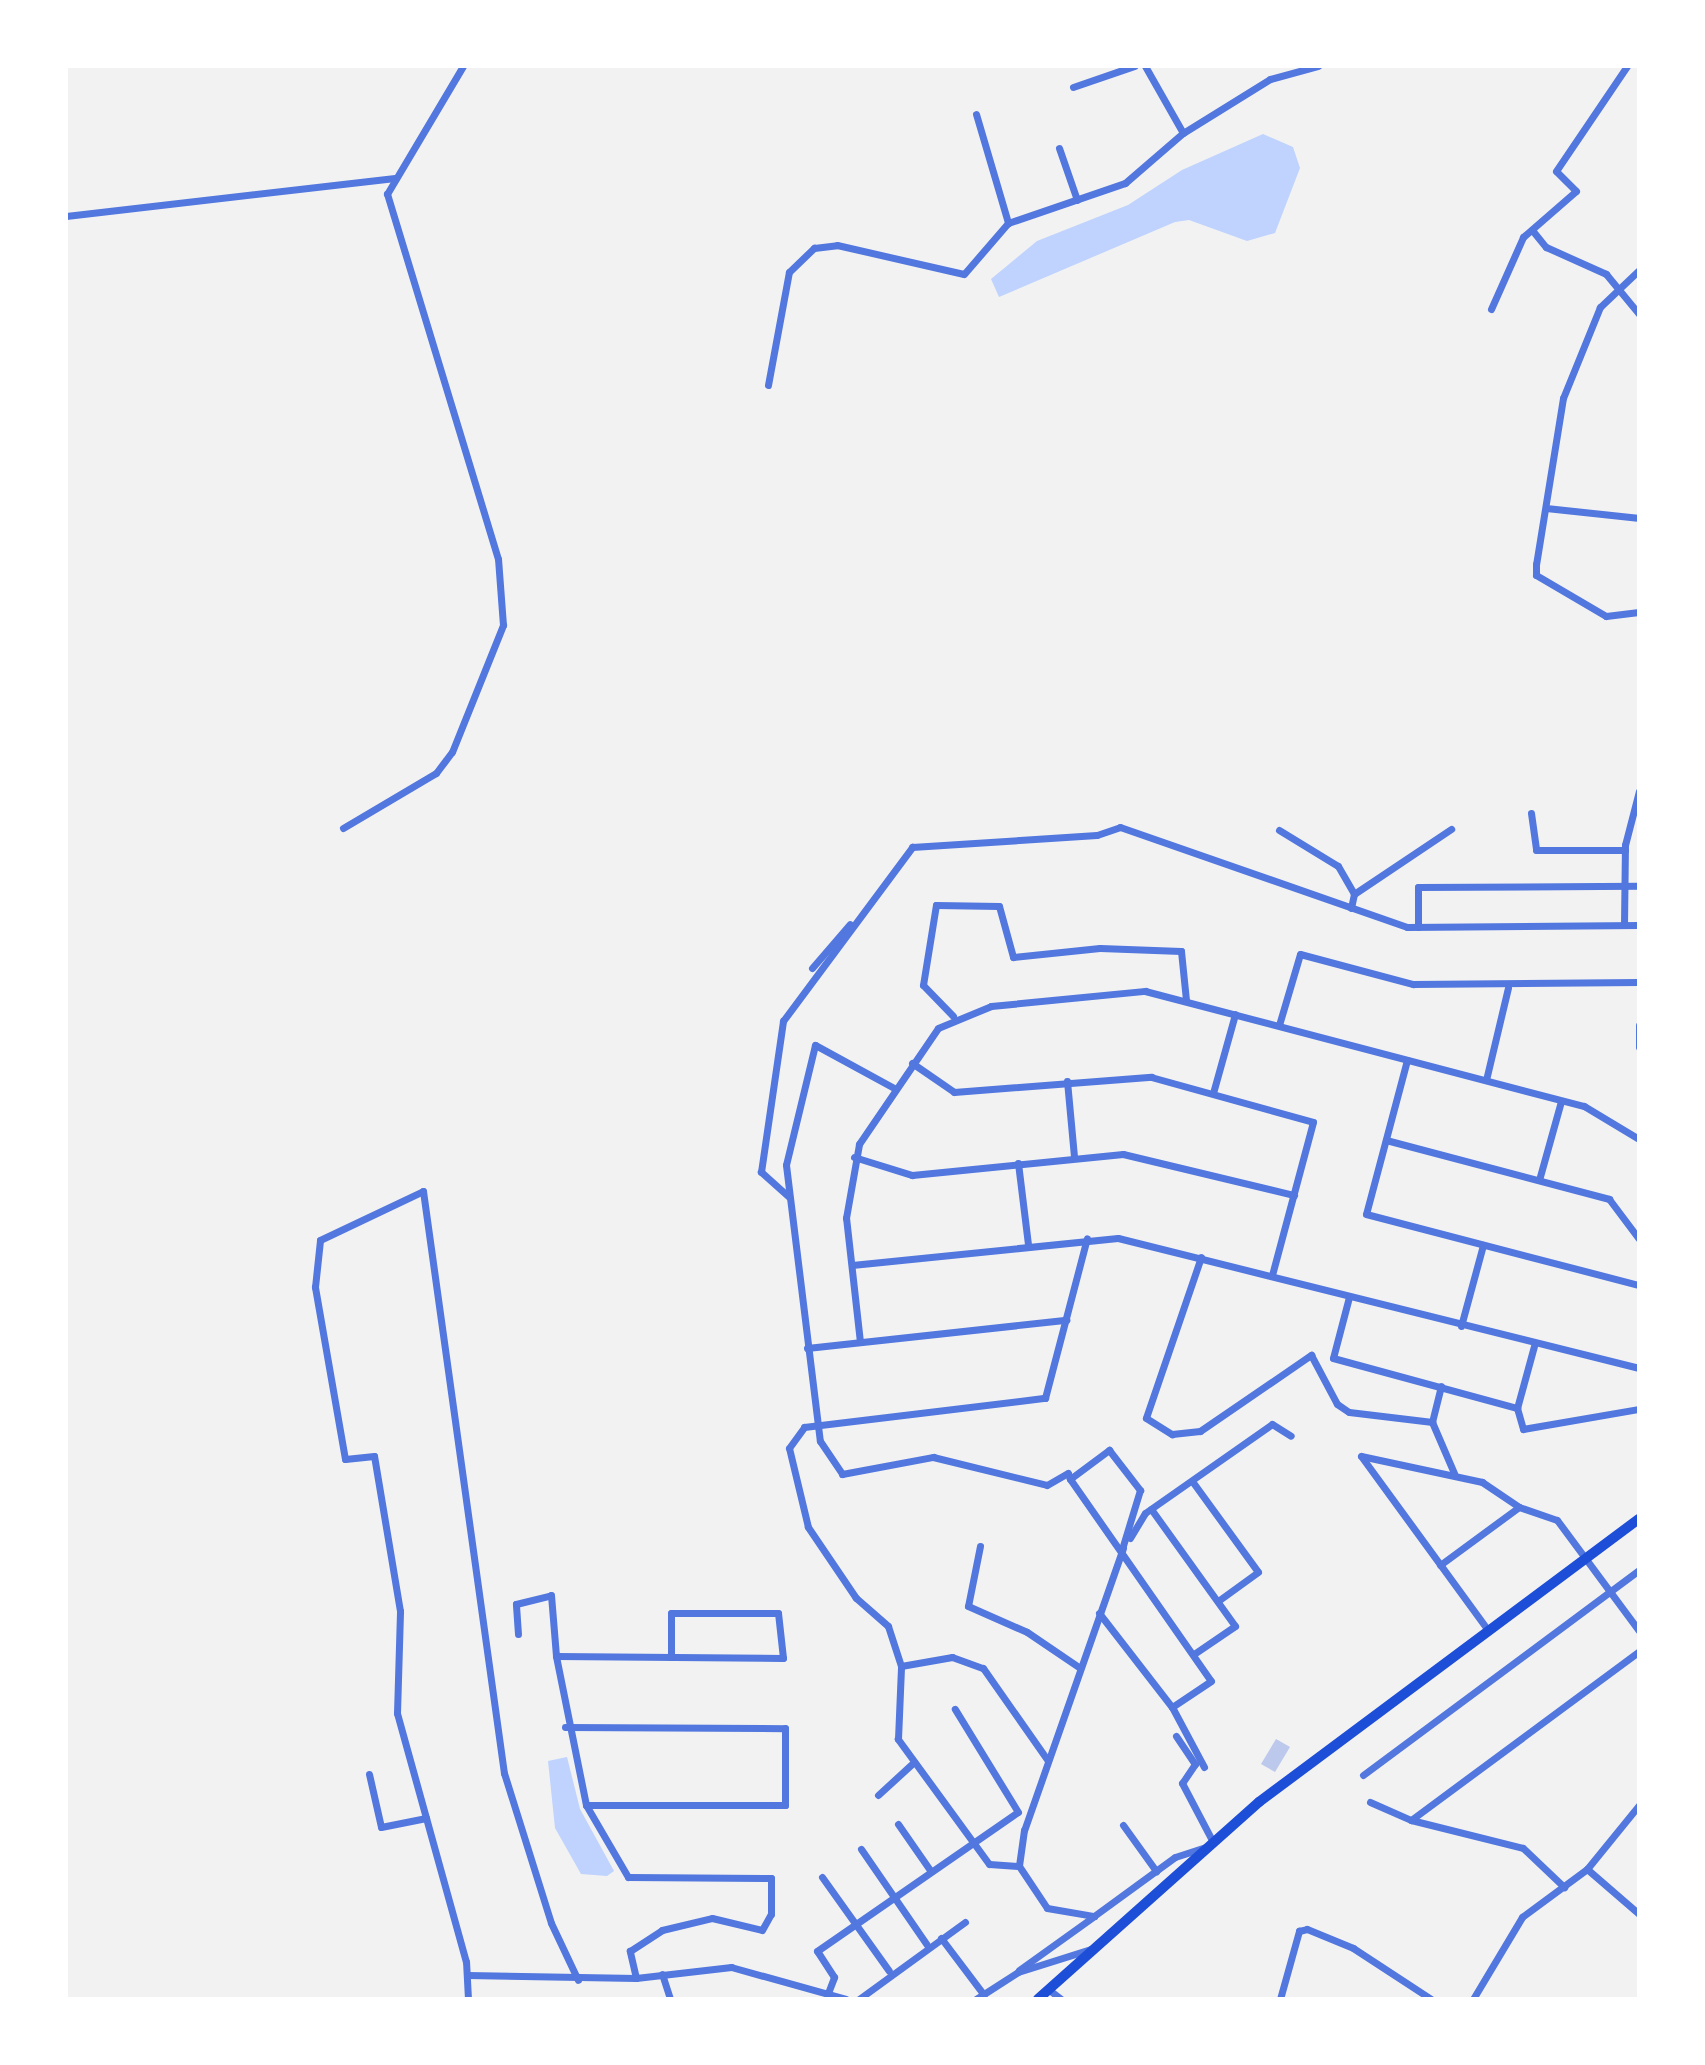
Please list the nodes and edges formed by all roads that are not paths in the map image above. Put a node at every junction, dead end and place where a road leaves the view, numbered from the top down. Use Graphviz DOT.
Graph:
graph roads {
  1 [pos="463,66"];
  2 [pos="1134,66"];
  3 [pos="1145,66"];
  4 [pos="1318,66"];
  5 [pos="1627,66"];
  6 [pos="1304,67"];
  7 [pos="1073,87"];
  8 [pos="976,114"];
  9 [pos="1183,133"];
  10 [pos="1059,148"];
  11 [pos="395,178"];
  12 [pos="1077,200"];
  13 [pos="66,216"];
  14 [pos="1008,223"];
  15 [pos="1532,230"];
  16 [pos="1639,270"];
  17 [pos="1619,288"];
  18 [pos="1491,309"];
  19 [pos="1639,314"];
  20 [pos="768,385"];
  21 [pos="1546,508"];
  22 [pos="1639,518"];
  23 [pos="1639,612"];
  24 [pos="1639,791"];
  25 [pos="1531,813"];
  26 [pos="343,828"];
  27 [pos="1451,829"];
  28 [pos="1279,830"];
  29 [pos="1625,850"];
  30 [pos="1639,886"];
  31 [pos="1625,887"];
  32 [pos="1354,894"];
  33 [pos="1351,908"];
  34 [pos="850,924"];
  35 [pos="1624,925"];
  36 [pos="1639,925"];
  37 [pos="1418,927"];
  38 [pos="812,968"];
  39 [pos="1639,982"];
  40 [pos="1508,988"];
  41 [pos="1186,1000"];
  42 [pos="1235,1014"];
  43 [pos="953,1016"];
  44 [pos="1279,1025"];
  45 [pos="1639,1025"];
  46 [pos="1639,1047"];
  47 [pos="1407,1060"];
  48 [pos="912,1063"];
  49 [pos="1486,1080"];
  50 [pos="1067,1081"];
  51 [pos="894,1088"];
  52 [pos="1213,1093"];
  53 [pos="1561,1101"];
  54 [pos="1639,1139"];
  55 [pos="1386,1140"];
  56 [pos="1074,1156"];
  57 [pos="854,1157"];
  58 [pos="1018,1163"];
  59 [pos="1539,1180"];
  60 [pos="1294,1195"];
  61 [pos="789,1197"];
  62 [pos="1087,1238"];
  63 [pos="1639,1239"];
  64 [pos="1028,1245"];
  65 [pos="1483,1245"];
  66 [pos="1201,1257"];
  67 [pos="852,1265"];
  68 [pos="1272,1275"];
  69 [pos="1639,1285"];
  70 [pos="1349,1297"];
  71 [pos="1066,1320"];
  72 [pos="1461,1326"];
  73 [pos="860,1342"];
  74 [pos="1534,1346"];
  75 [pos="807,1348"];
  76 [pos="1639,1368"];
  77 [pos="1441,1386"];
  78 [pos="1517,1408"];
  79 [pos="1639,1409"];
  80 [pos="1432,1422"];
  81 [pos="816,1425"];
  82 [pos="1291,1436"];
  83 [pos="1454,1473"];
  84 [pos="1070,1479"];
  85 [pos="1192,1481"];
  86 [pos="1519,1507"];
  87 [pos="1151,1509"];
  88 [pos="1639,1519"];
  89 [pos="980,1546"];
  90 [pos="1121,1552"];
  91 [pos="1586,1558"];
  92 [pos="1440,1565"];
  93 [pos="1639,1570"];
  94 [pos="1609,1592"];
  95 [pos="1218,1601"];
  96 [pos="1099,1613"];
  97 [pos="1488,1630"];
  98 [pos="1639,1631"];
  99 [pos="518,1634"];
  100 [pos="1639,1651"];
  101 [pos="1194,1654"];
  102 [pos="556,1656"];
  103 [pos="671,1657"];
  104 [pos="901,1666"];
  105 [pos="1080,1668"];
  106 [pos="1172,1707"];
  107 [pos="955,1709"];
  108 [pos="565,1727"];
  109 [pos="1176,1736"];
  110 [pos="1048,1761"];
  111 [pos="914,1762"];
  112 [pos="1204,1767"];
  113 [pos="369,1774"];
  114 [pos="1363,1775"];
  115 [pos="878,1795"];
  116 [pos="1370,1802"];
  117 [pos="586,1805"];
  118 [pos="1639,1805"];
  119 [pos="1014,1815"];
  120 [pos="426,1818"];
  121 [pos="1411,1820"];
  122 [pos="898,1824"];
  123 [pos="1123,1825"];
  124 [pos="1024,1830"];
  125 [pos="971,1843"];
  126 [pos="1210,1844"];
  127 [pos="861,1849"];
  128 [pos="1019,1866"];
  129 [pos="1587,1869"];
  130 [pos="930,1870"];
  131 [pos="1156,1871"];
  132 [pos="822,1877"];
  133 [pos="1564,1887"];
  134 [pos="894,1896"];
  135 [pos="1639,1914"];
  136 [pos="1094,1916"];
  137 [pos="965,1922"];
  138 [pos="856,1923"];
  139 [pos="941,1938"];
  140 [pos="927,1945"];
  141 [pos="1093,1949"];
  142 [pos="889,1971"];
  143 [pos="1018,1972"];
  144 [pos="662,1974"];
  145 [pos="467,1975"];
  146 [pos="636,1978"];
  147 [pos="578,1980"];
  148 [pos="1048,1989"];
  149 [pos="828,1993"];
  150 [pos="980,1997"];
  151 [pos="468,1999"];
  152 [pos="670,1999"];
  153 [pos="846,1999"];
  154 [pos="859,1999"];
  155 [pos="1038,1999"];
  156 [pos="1061,1999"];
  157 [pos="1280,1999"];
  158 [pos="1431,1999"];
  159 [pos="1473,1999"];
  1 -- 11 [label="street"];
  2 -- 7 [label="street"];
  3 -- 9 [label="street"];
  4 -- 6 [label="street"];
  5 -- 15 [label="street"];
  6 -- 9 [label="street"];
  8 -- 14 [label="street"];
  9 -- 12 [label="street"];
  10 -- 12 [label="street"];
  11 -- 13 [label="street"];
  11 -- 26 [label="street"];
  12 -- 14 [label="street"];
  14 -- 20 [label="street"];
  15 -- 17 [label="street"];
  15 -- 18 [label="street"];
  16 -- 17 [label="street"];
  17 -- 19 [label="street"];
  17 -- 21 [label="street"];
  21 -- 22 [label="street"];
  21 -- 23 [label="street"];
  24 -- 29 [label="street"];
  25 -- 29 [label="street"];
  27 -- 32 [label="street"];
  28 -- 32 [label="street"];
  29 -- 31 [label="street"];
  30 -- 31 [label="street"];
  31 -- 35 [label="street"];
  31 -- 37 [label="street"];
  32 -- 33 [label="street"];
  33 -- 34 [label="street"];
  33 -- 37 [label="street"];
  34 -- 38 [label="street"];
  34 -- 61 [label="street"];
  35 -- 36 [label="street"];
  35 -- 37 [label="street"];
  39 -- 40 [label="street"];
  40 -- 44 [label="street"];
  40 -- 49 [label="street"];
  41 -- 42 [label="street"];
  41 -- 43 [label="street"];
  41 -- 43 [label="street"];
  42 -- 44 [label="street"];
  42 -- 52 [label="street"];
  43 -- 48 [label="street"];
  44 -- 47 [label="street"];
  45 -- 46 [label="street"];
  47 -- 49 [label="street"];
  47 -- 55 [label="street"];
  48 -- 50 [label="street"];
  48 -- 51 [label="street"];
  49 -- 53 [label="street"];
  50 -- 52 [label="street"];
  50 -- 56 [label="street"];
  51 -- 57 [label="street"];
  51 -- 61 [label="street"];
  52 -- 60 [label="street"];
  53 -- 54 [label="street"];
  53 -- 59 [label="street"];
  55 -- 59 [label="street"];
  55 -- 65 [label="street"];
  56 -- 58 [label="street"];
  56 -- 60 [label="street"];
  57 -- 58 [label="street"];
  57 -- 67 [label="street"];
  58 -- 64 [label="street"];
  59 -- 63 [label="street"];
  60 -- 68 [label="street"];
  61 -- 75 [label="street"];
  62 -- 64 [label="street"];
  62 -- 66 [label="street"];
  62 -- 71 [label="street"];
  64 -- 67 [label="street"];
  65 -- 69 [label="street"];
  65 -- 72 [label="street"];
  66 -- 68 [label="street"];
  66 -- 80 [label="street"];
  67 -- 73 [label="street"];
  68 -- 70 [label="street"];
  70 -- 72 [label="street"];
  70 -- 77 [label="street"];
  71 -- 73 [label="street"];
  71 -- 81 [label="street"];
  72 -- 74 [label="street"];
  73 -- 75 [label="street"];
  74 -- 76 [label="street"];
  74 -- 78 [label="street"];
  75 -- 81 [label="street"];
  77 -- 78 [label="street"];
  77 -- 80 [label="street"];
  78 -- 79 [label="street"];
  80 -- 83 [label="street"];
  81 -- 84 [label="street"];
  81 -- 104 [label="street"];
  82 -- 85 [label="street"];
  83 -- 86 [label="street"];
  83 -- 92 [label="street"];
  84 -- 90 [label="street"];
  84 -- 90 [label="street"];
  85 -- 87 [label="street"];
  85 -- 95 [label="street"];
  86 -- 91 [label="street"];
  86 -- 92 [label="street"];
  87 -- 90 [label="street"];
  87 -- 95 [label="street"];
  88 -- 91 [label="main road"];
  89 -- 105 [label="street"];
  90 -- 96 [label="street"];
  90 -- 101 [label="street"];
  91 -- 94 [label="street"];
  91 -- 97 [label="main road"];
  92 -- 97 [label="street"];
  93 -- 94 [label="street"];
  94 -- 98 [label="street"];
  94 -- 114 [label="street"];
  95 -- 101 [label="street"];
  96 -- 105 [label="street"];
  96 -- 106 [label="street"];
  97 -- 126 [label="main road"];
  99 -- 102 [label="street"];
  100 -- 121 [label="street"];
  101 -- 106 [label="street"];
  102 -- 103 [label="street"];
  102 -- 108 [label="street"];
  103 -- 103 [label="street"];
  104 -- 110 [label="street"];
  104 -- 111 [label="street"];
  105 -- 110 [label="street"];
  106 -- 112 [label="street"];
  107 -- 119 [label="street"];
  108 -- 117 [label="street"];
  108 -- 117 [label="street"];
  109 -- 126 [label="street"];
  110 -- 124 [label="street"];
  111 -- 115 [label="street"];
  111 -- 125 [label="street"];
  113 -- 120 [label="street"];
  116 -- 121 [label="street"];
  117 -- 146 [label="street"];
  118 -- 129 [label="street"];
  119 -- 124 [label="street"];
  119 -- 125 [label="street"];
  120 -- 145 [label="street"];
  120 -- 147 [label="street"];
  121 -- 133 [label="street"];
  122 -- 130 [label="street"];
  123 -- 131 [label="street"];
  124 -- 128 [label="street"];
  125 -- 128 [label="street"];
  125 -- 130 [label="street"];
  126 -- 131 [label="street"];
  126 -- 141 [label="main road"];
  127 -- 134 [label="street"];
  128 -- 136 [label="street"];
  129 -- 133 [label="street"];
  129 -- 135 [label="street"];
  130 -- 134 [label="street"];
  131 -- 136 [label="street"];
  132 -- 138 [label="street"];
  133 -- 159 [label="street"];
  134 -- 138 [label="street"];
  134 -- 140 [label="street"];
  136 -- 143 [label="street"];
  137 -- 139 [label="street"];
  138 -- 142 [label="street"];
  138 -- 149 [label="street"];
  139 -- 140 [label="street"];
  139 -- 150 [label="street"];
  140 -- 142 [label="street"];
  141 -- 143 [label="street"];
  141 -- 148 [label="main road"];
  142 -- 154 [label="street"];
  143 -- 150 [label="street"];
  144 -- 146 [label="street"];
  144 -- 149 [label="street"];
  144 -- 152 [label="street"];
  145 -- 147 [label="street"];
  145 -- 151 [label="street"];
  146 -- 147 [label="street"];
  148 -- 155 [label="main road"];
  148 -- 156 [label="street"];
  149 -- 153 [label="street"];
  157 -- 158 [label="street"];
}
